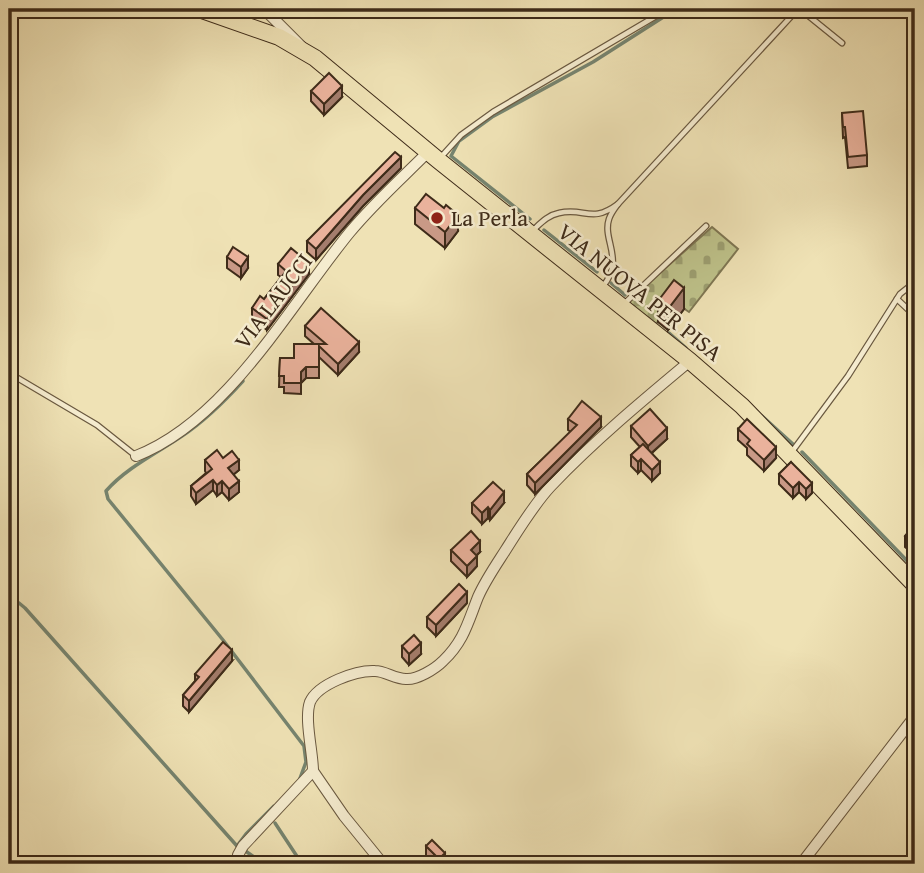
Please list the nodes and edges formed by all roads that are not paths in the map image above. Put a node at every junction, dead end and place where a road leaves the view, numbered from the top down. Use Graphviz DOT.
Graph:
graph roads {
  1 [pos="199,9"];
  2 [pos="264,9"];
  3 [pos="668,9"];
  4 [pos="799,9"];
  5 [pos="842,43"];
  6 [pos="304,51"];
  7 [pos="433,156"];
  8 [pos="618,204"];
  9 [pos="706,226"];
  10 [pos="530,233"];
  11 [pos="915,282"];
  12 [pos="601,289"];
  13 [pos="897,299"];
  14 [pos="622,306"];
  15 [pos="915,316"];
  16 [pos="690,361"];
  17 [pos="9,373"];
  18 [pos="790,454"];
  19 [pos="135,456"];
  20 [pos="915,585"];
  21 [pos="915,716"];
  22 [pos="313,771"];
  23 [pos="242,864"];
  24 [pos="383,864"];
  25 [pos="801,864"];
  1 -- 6 [label="main road, VIA NUOVA PER PISA"];
  2 -- 6 [label="street"];
  3 -- 7 [label="lane"];
  4 -- 5 [label="lane"];
  4 -- 8 [label="lane"];
  6 -- 7 [label="main road, VIA NUOVA PER PISA"];
  7 -- 10 [label="main road, VIA NUOVA PER PISA"];
  7 -- 19 [label="street, VIA LAUCCI"];
  8 -- 10 [label="lane"];
  8 -- 12 [label="lane"];
  9 -- 14 [label="lane"];
  10 -- 12 [label="main road, VIA NUOVA PER PISA"];
  11 -- 13 [label="lane"];
  12 -- 14 [label="main road, VIA NUOVA PER PISA"];
  13 -- 15 [label="lane"];
  13 -- 18 [label="lane"];
  14 -- 16 [label="main road, VIA NUOVA PER PISA"];
  16 -- 18 [label="main road, VIA NUOVA PER PISA"];
  16 -- 22 [label="street"];
  17 -- 19 [label="lane"];
  18 -- 20 [label="main road, VIA NUOVA PER PISA"];
  21 -- 25 [label="street"];
  22 -- 23 [label="street"];
  22 -- 24 [label="street"];
}
